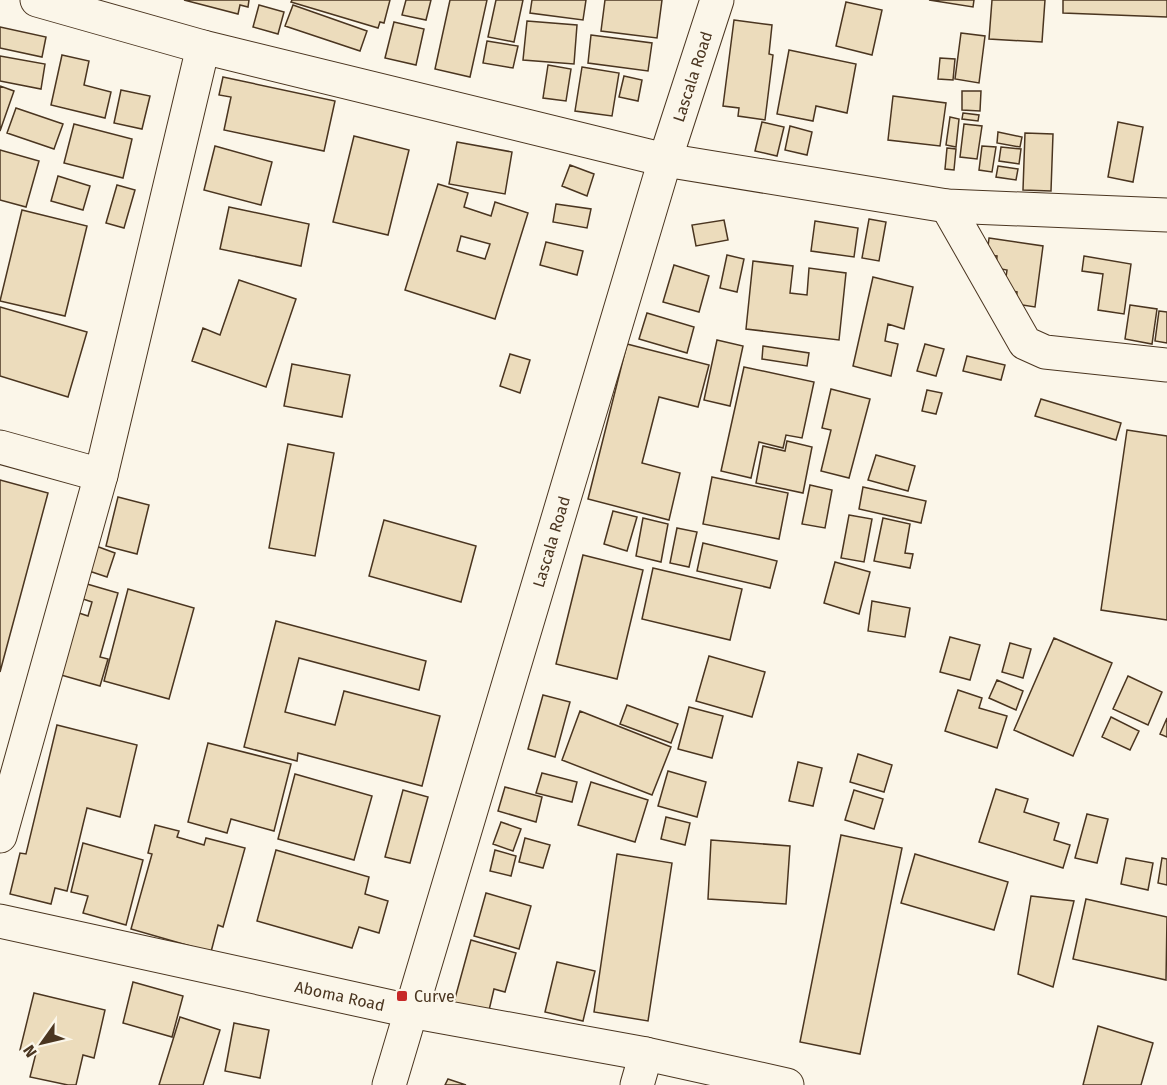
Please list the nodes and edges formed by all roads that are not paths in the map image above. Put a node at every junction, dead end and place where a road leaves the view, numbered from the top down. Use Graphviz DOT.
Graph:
graph roads {
  1 [pos="37,0"];
  2 [pos="717,0"];
  3 [pos="203,47"];
  4 [pos="665,160"];
  5 [pos="947,206"];
  6 [pos="1167,215"];
  7 [pos="1167,365"];
  8 [pos="0,447"];
  9 [pos="101,475"];
  10 [pos="0,836"];
  11 [pos="0,921"];
  12 [pos="410,1011"];
  13 [pos="646,1054"];
  14 [pos="390,1085"];
  15 [pos="637,1085"];
  16 [pos="787,1085"];
  1 -- 3 [label="street"];
  2 -- 4 [label="street, Lascala Road"];
  3 -- 4 [label="street"];
  3 -- 9 [label="street"];
  4 -- 5 [label="street"];
  4 -- 12 [label="street, Lascala Road"];
  5 -- 6 [label="street"];
  5 -- 7 [label="street"];
  8 -- 9 [label="street"];
  9 -- 10 [label="street"];
  11 -- 12 [label="street, Aboma Road"];
  12 -- 13 [label="street, Aboma Road"];
  12 -- 14 [label="street, Lascala Road"];
  13 -- 15 [label="street"];
  13 -- 16 [label="street, Aboma Road"];
}
